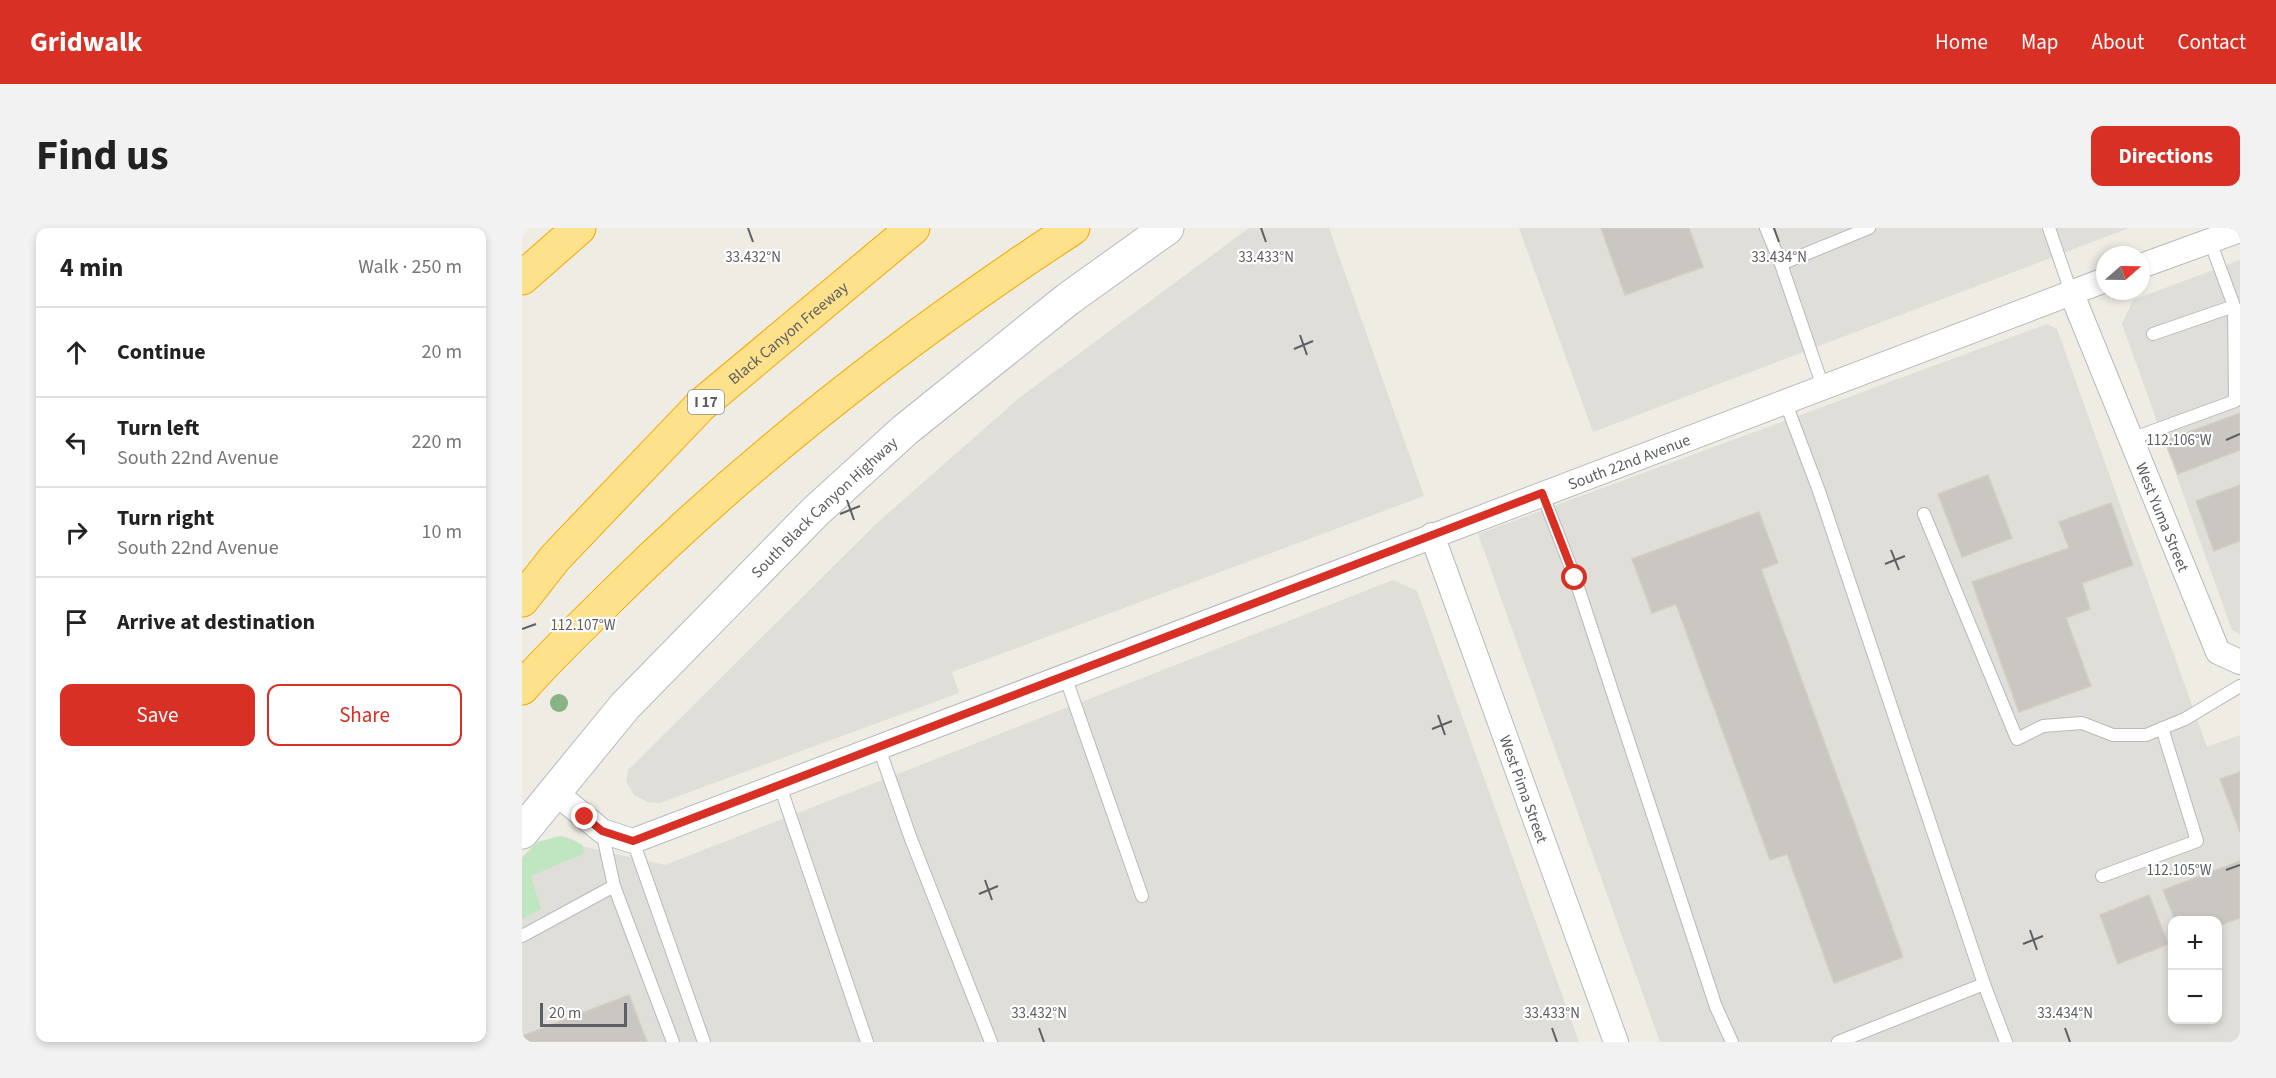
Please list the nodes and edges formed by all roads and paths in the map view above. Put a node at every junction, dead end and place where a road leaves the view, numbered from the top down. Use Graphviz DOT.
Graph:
graph roads {
  1 [pos="579,228"];
  2 [pos="913,228"];
  3 [pos="1073,228"];
  4 [pos="1167,228"];
  5 [pos="1766,228"];
  6 [pos="1869,228"];
  7 [pos="2049,228"];
  8 [pos="2240,230"];
  9 [pos="2210,241"];
  10 [pos="2150,263"];
  11 [pos="1780,264"];
  12 [pos="522,278"];
  13 [pos="2096,283"];
  14 [pos="2072,292"];
  15 [pos="2234,306"];
  16 [pos="2153,334"];
  17 [pos="1823,387"];
  18 [pos="1785,401"];
  19 [pos="2131,439"];
  20 [pos="1542,493"];
  21 [pos="1924,514"];
  22 [pos="1432,535"];
  23 [pos="522,600"];
  24 [pos="2240,662"];
  25 [pos="1065,676"];
  26 [pos="2240,686"];
  27 [pos="522,688"];
  28 [pos="2162,728"];
  29 [pos="879,748"];
  30 [pos="780,786"];
  31 [pos="556,793"];
  32 [pos="602,831"];
  33 [pos="522,832"];
  34 [pos="633,841"];
  35 [pos="2102,876"];
  36 [pos="614,886"];
  37 [pos="1142,896"];
  38 [pos="522,936"];
  39 [pos="1984,984"];
  40 [pos="673,1042"];
  41 [pos="704,1042"];
  42 [pos="867,1042"];
  43 [pos="991,1042"];
  44 [pos="1616,1042"];
  45 [pos="1732,1042"];
  46 [pos="1838,1042"];
  47 [pos="2006,1042"];
  1 -- 12 [label="highway"];
  2 -- 23 [label="highway, Black Canyon Freeway / I 17"];
  3 -- 27 [label="highway"];
  4 -- 31 [label="main road, South Black Canyon Highway"];
  5 -- 11 [label="lane"];
  6 -- 11 [label="lane"];
  7 -- 14 [label="lane"];
  8 -- 9 [label="street"];
  9 -- 10 [label="street"];
  9 -- 15 [label="lane"];
  11 -- 17 [label="lane"];
  13 -- 14 [label="street, South 22nd Avenue"];
  14 -- 17 [label="street, South 22nd Avenue"];
  14 -- 19 [label="street, West Yuma Street"];
  15 -- 16 [label="lane"];
  15 -- 19 [label="lane"];
  17 -- 18 [label="street, South 22nd Avenue"];
  18 -- 20 [label="street, South 22nd Avenue"];
  18 -- 39 [label="lane"];
  19 -- 24 [label="street, West Yuma Street"];
  20 -- 22 [label="street, South 22nd Avenue"];
  20 -- 45 [label="lane"];
  21 -- 28 [label="lane"];
  22 -- 25 [label="street, South 22nd Avenue"];
  22 -- 44 [label="street, West Pima Street"];
  25 -- 29 [label="street, South 22nd Avenue"];
  25 -- 37 [label="lane"];
  26 -- 28 [label="lane"];
  28 -- 35 [label="lane"];
  29 -- 30 [label="street, South 22nd Avenue"];
  29 -- 43 [label="lane"];
  30 -- 34 [label="street, South 22nd Avenue"];
  30 -- 42 [label="lane"];
  31 -- 32 [label="street"];
  31 -- 33 [label="main road, South Black Canyon Highway"];
  32 -- 34 [label="street"];
  32 -- 36 [label="lane"];
  34 -- 41 [label="lane"];
  36 -- 38 [label="lane"];
  36 -- 40 [label="lane"];
  39 -- 46 [label="lane"];
  39 -- 47 [label="lane"];
}
